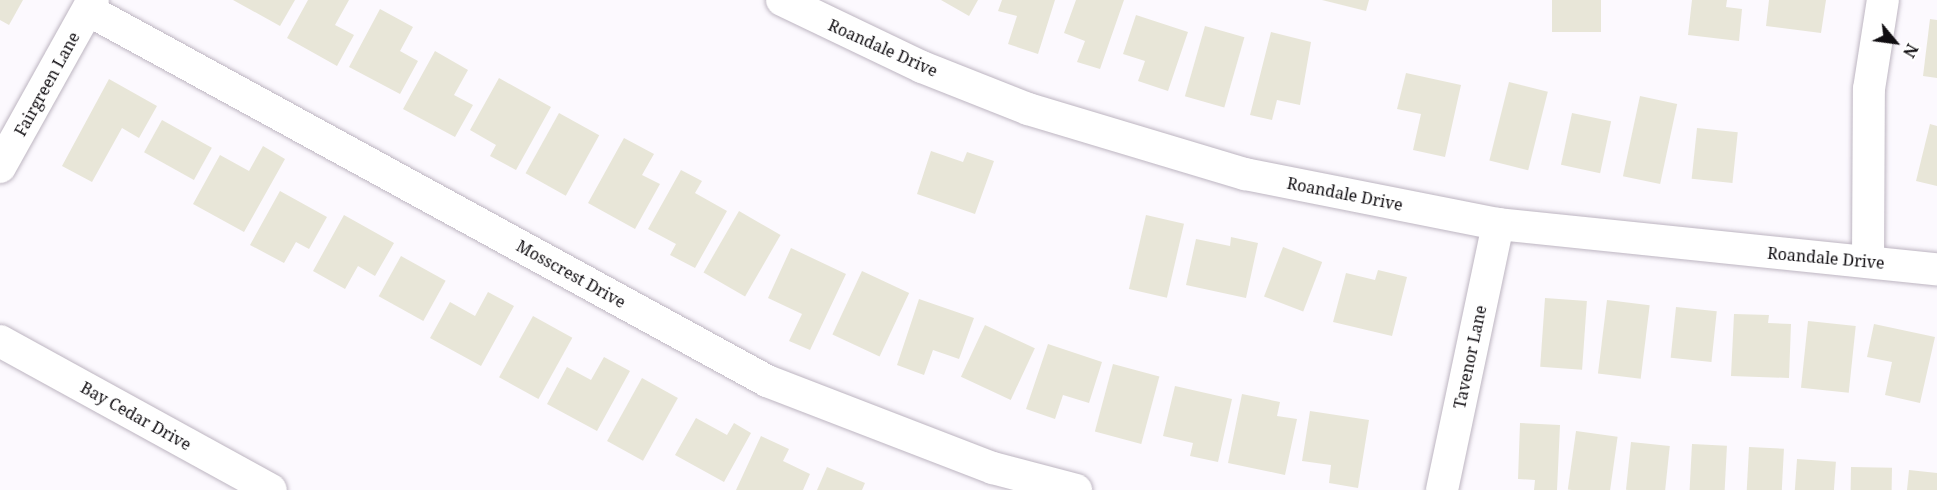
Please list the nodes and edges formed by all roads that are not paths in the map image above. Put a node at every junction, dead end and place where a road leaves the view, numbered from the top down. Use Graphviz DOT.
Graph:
graph roads {
  1 [pos="782,0"];
  2 [pos="1883,0"];
  3 [pos="90,5"];
  4 [pos="0,167"];
  5 [pos="1498,224"];
  6 [pos="1868,261"];
  7 [pos="1937,269"];
  8 [pos="0,341"];
  9 [pos="271,490"];
  10 [pos="1076,490"];
  11 [pos="1442,490"];
  1 -- 5 [label="street, Roandale Drive"];
  2 -- 6 [label="street"];
  3 -- 4 [label="street, Fairgreen Lane"];
  3 -- 10 [label="street, Mosscrest Drive"];
  5 -- 6 [label="street, Roandale Drive"];
  5 -- 11 [label="street, Tavenor Lane"];
  6 -- 7 [label="street, Roandale Drive"];
  8 -- 9 [label="street, Bay Cedar Drive"];
}
